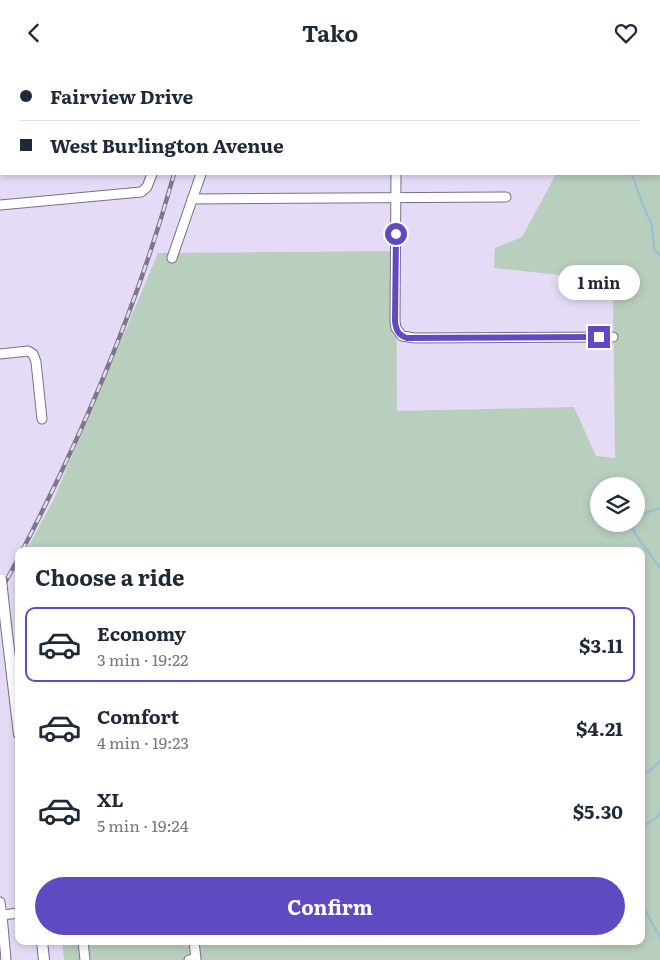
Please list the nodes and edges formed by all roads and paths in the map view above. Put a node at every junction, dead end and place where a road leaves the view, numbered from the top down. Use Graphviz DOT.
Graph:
graph roads {
  1 [pos="152,175"];
  2 [pos="201,175"];
  3 [pos="396,175"];
  4 [pos="396,197"];
  5 [pos="506,197"];
  6 [pos="192,199"];
  7 [pos="0,205"];
  8 [pos="172,258"];
  9 [pos="612,337"];
  10 [pos="0,353"];
  11 [pos="42,419"];
  12 [pos="0,577"];
  13 [pos="15,700"];
  14 [pos="0,902"];
  15 [pos="15,913"];
  16 [pos="2,915"];
  17 [pos="42,945"];
  18 [pos="83,945"];
  19 [pos="194,945"];
  20 [pos="6,960"];
  21 [pos="44,960"];
  22 [pos="85,960"];
  23 [pos="188,960"];
  1 -- 7 [label="street"];
  2 -- 6 [label="street"];
  3 -- 4 [label="street"];
  4 -- 5 [label="street"];
  4 -- 6 [label="street"];
  4 -- 9 [label="street"];
  6 -- 8 [label="street"];
  10 -- 11 [label="street"];
  12 -- 13 [label="main road, bridge"];
  14 -- 16 [label="street"];
  15 -- 16 [label="street"];
  16 -- 20 [label="street"];
  17 -- 21 [label="main road"];
  18 -- 22 [label="street"];
  19 -- 23 [label="street"];
}
